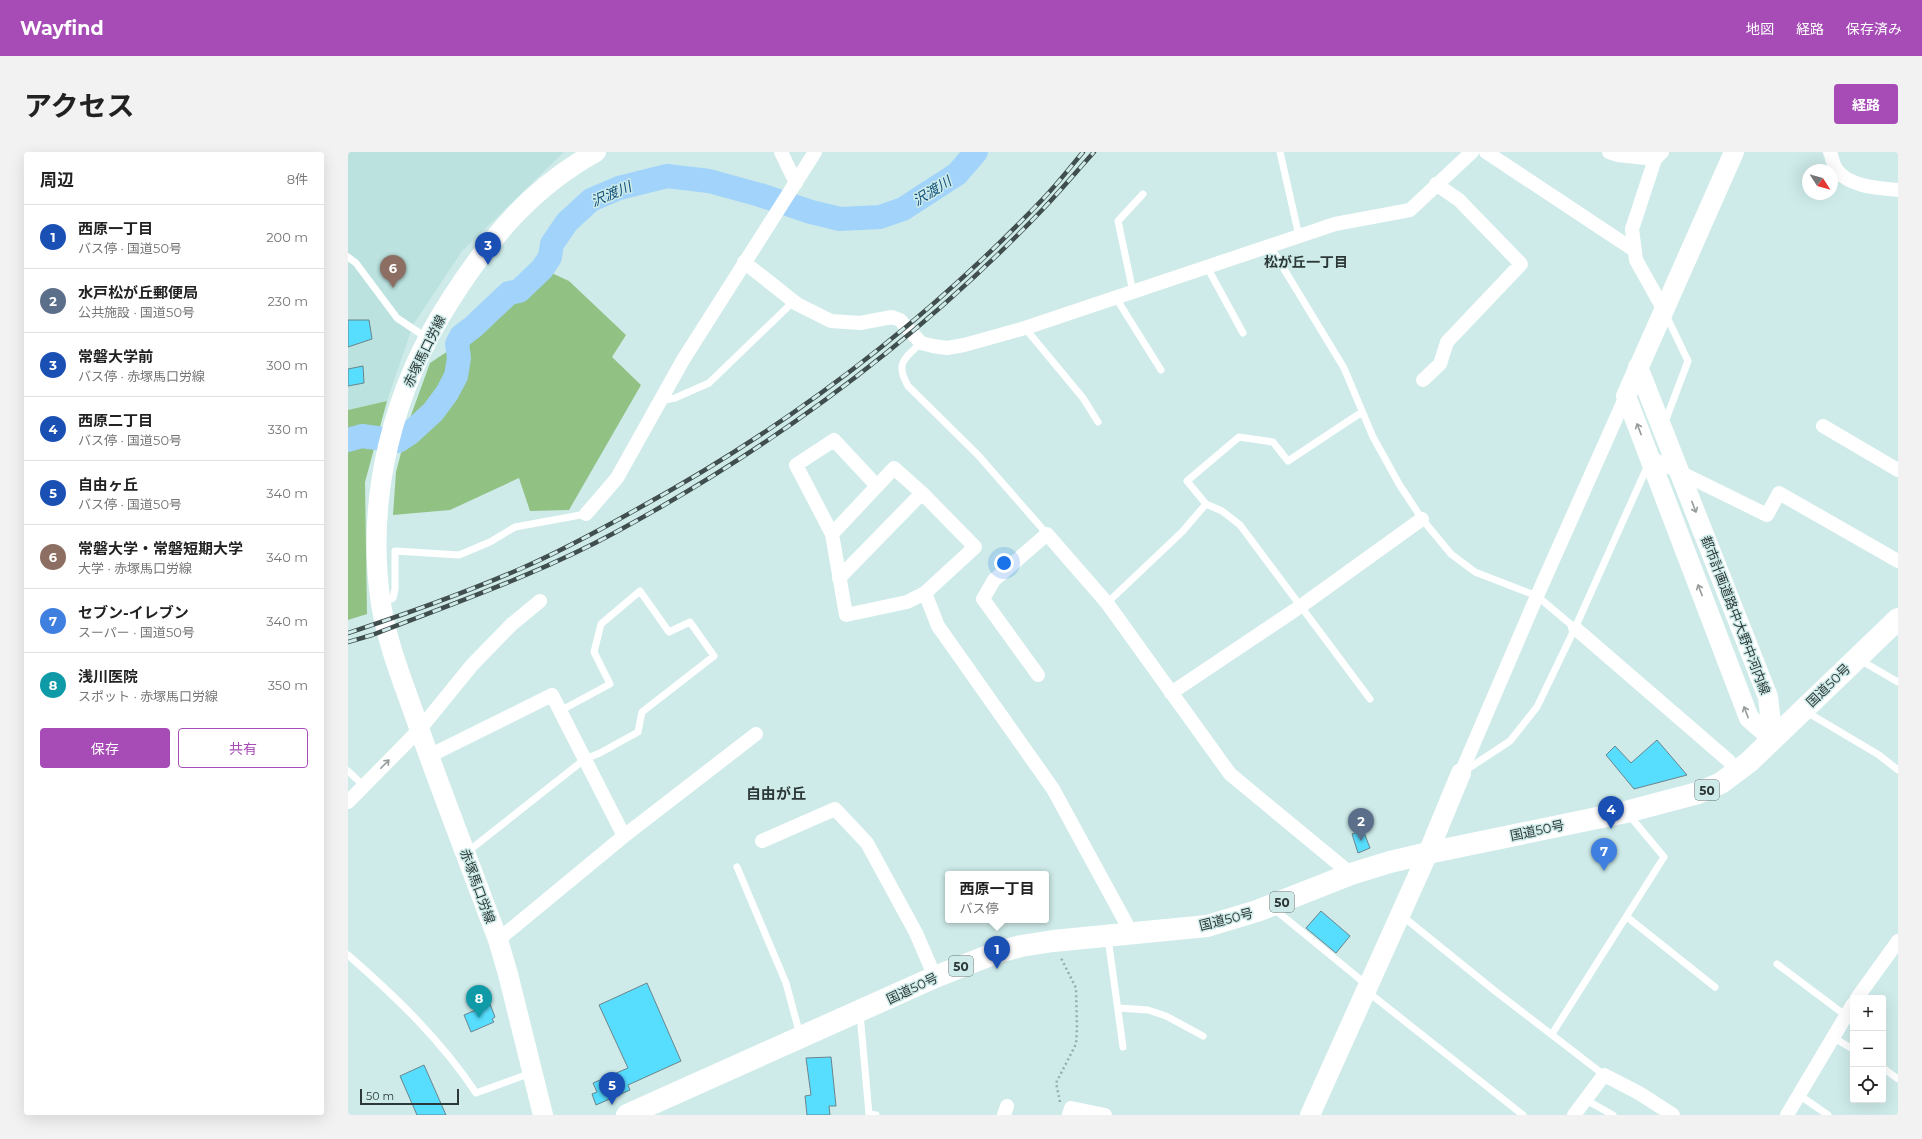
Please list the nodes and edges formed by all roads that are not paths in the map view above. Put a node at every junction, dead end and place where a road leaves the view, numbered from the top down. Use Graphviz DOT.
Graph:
graph roads {
  1 [pos="596,152"];
  2 [pos="782,152"];
  3 [pos="815,152"];
  4 [pos="1280,152"];
  5 [pos="1472,152"];
  6 [pos="1486,152"];
  7 [pos="1609,152"];
  8 [pos="1734,152"];
  9 [pos="1830,152"];
  10 [pos="1658,156"];
  11 [pos="1436,184"];
  12 [pos="794,186"];
  13 [pos="1898,190"];
  14 [pos="1143,194"];
  15 [pos="1299,236"];
  16 [pos="1270,246"];
  17 [pos="1634,250"];
  18 [pos="348,257"];
  19 [pos="744,262"];
  20 [pos="1206,268"];
  21 [pos="1132,292"];
  22 [pos="1116,298"];
  23 [pos="794,302"];
  24 [pos="1664,310"];
  25 [pos="1025,328"];
  26 [pos="1243,333"];
  27 [pos="427,338"];
  28 [pos="921,342"];
  29 [pos="1638,367"];
  30 [pos="1161,370"];
  31 [pos="1423,380"];
  32 [pos="1626,396"];
  33 [pos="660,401"];
  34 [pos="1362,412"];
  35 [pos="1098,422"];
  36 [pos="1823,426"];
  37 [pos="1655,446"];
  38 [pos="1898,470"];
  39 [pos="1681,473"];
  40 [pos="877,486"];
  41 [pos="922,493"];
  42 [pos="1206,504"];
  43 [pos="586,514"];
  44 [pos="1422,519"];
  45 [pos="832,534"];
  46 [pos="1047,534"];
  47 [pos="1898,561"];
  48 [pos="839,578"];
  49 [pos="925,593"];
  50 [pos="1537,596"];
  51 [pos="540,601"];
  52 [pos="1107,603"];
  53 [pos="1301,606"];
  54 [pos="382,608"];
  55 [pos="1898,619"];
  56 [pos="1575,628"];
  57 [pos="1856,658"];
  58 [pos="1038,675"];
  59 [pos="1898,682"];
  60 [pos="1171,694"];
  61 [pos="1370,699"];
  62 [pos="1803,710"];
  63 [pos="560,711"];
  64 [pos="420,729"];
  65 [pos="756,734"];
  66 [pos="1773,739"];
  67 [pos="429,756"];
  68 [pos="585,759"];
  69 [pos="1898,770"];
  70 [pos="348,771"];
  71 [pos="1461,773"];
  72 [pos="1736,773"];
  73 [pos="364,786"];
  74 [pos="348,802"];
  75 [pos="1626,812"];
  76 [pos="624,836"];
  77 [pos="762,841"];
  78 [pos="466,853"];
  79 [pos="1428,853"];
  80 [pos="737,867"];
  81 [pos="1351,874"];
  82 [pos="1270,906"];
  83 [pos="1400,914"];
  84 [pos="1626,918"];
  85 [pos="1132,934"];
  86 [pos="1108,935"];
  87 [pos="498,940"];
  88 [pos="1898,941"];
  89 [pos="348,955"];
  90 [pos="1777,964"];
  91 [pos="935,977"];
  92 [pos="1366,987"];
  93 [pos="1714,987"];
  94 [pos="1859,995"];
  95 [pos="1119,1008"];
  96 [pos="1849,1010"];
  97 [pos="860,1012"];
  98 [pos="1552,1034"];
  99 [pos="1203,1036"];
  100 [pos="801,1038"];
  101 [pos="1834,1038"];
  102 [pos="1123,1047"];
  103 [pos="1850,1047"];
  104 [pos="1886,1070"];
  105 [pos="532,1072"];
  106 [pos="1604,1075"];
  107 [pos="1898,1079"];
  108 [pos="1799,1095"];
  109 [pos="1586,1100"];
  110 [pos="1070,1112"];
  111 [pos="543,1115"];
  112 [pos="627,1115"];
  113 [pos="876,1115"];
  114 [pos="1105,1115"];
  115 [pos="1310,1115"];
  116 [pos="1523,1115"];
  117 [pos="1574,1115"];
  118 [pos="1613,1115"];
  119 [pos="1673,1115"];
  120 [pos="1787,1115"];
  121 [pos="1828,1115"];
  1 -- 27 [label="street, 赤塚馬口労線"];
  2 -- 12 [label="street"];
  3 -- 12 [label="street"];
  4 -- 15 [label="lane"];
  5 -- 11 [label="street"];
  6 -- 17 [label="street"];
  7 -- 10 [label="street"];
  8 -- 24 [label="street"];
  9 -- 13 [label="street"];
  10 -- 17 [label="street"];
  11 -- 15 [label="street"];
  11 -- 31 [label="street"];
  12 -- 19 [label="street"];
  14 -- 21 [label="lane"];
  15 -- 16 [label="street"];
  16 -- 20 [label="street"];
  16 -- 34 [label="lane"];
  17 -- 24 [label="street"];
  18 -- 27 [label="lane"];
  19 -- 23 [label="street"];
  19 -- 33 [label="street"];
  20 -- 21 [label="street"];
  20 -- 26 [label="lane"];
  21 -- 22 [label="street"];
  22 -- 25 [label="street"];
  22 -- 30 [label="lane"];
  23 -- 28 [label="street"];
  23 -- 33 [label="lane"];
  24 -- 29 [label="street"];
  24 -- 37 [label="lane"];
  25 -- 28 [label="street"];
  25 -- 35 [label="lane"];
  27 -- 54 [label="street, 赤塚馬口労線"];
  28 -- 46 [label="lane"];
  29 -- 32 [label="street"];
  29 -- 37 [label="street, 都市計画道路中大野中河内線"];
  37 -- 32 [label="street, 都市計画道路中大野中河内線, one-way"];
  32 -- 50 [label="street"];
  33 -- 43 [label="street"];
  34 -- 42 [label="lane"];
  34 -- 44 [label="lane"];
  36 -- 38 [label="street"];
  37 -- 39 [label="street, 都市計画道路中大野中河内線"];
  37 -- 39 [label="street"];
  37 -- 56 [label="lane"];
  66 -- 37 [label="street, 都市計画道路中大野中河内線, one-way"];
  39 -- 47 [label="street"];
  39 -- 66 [label="street, 都市計画道路中大野中河内線, one-way"];
  40 -- 41 [label="street"];
  40 -- 45 [label="street"];
  40 -- 45 [label="street"];
  41 -- 48 [label="street"];
  41 -- 49 [label="street"];
  42 -- 52 [label="lane"];
  42 -- 53 [label="lane"];
  43 -- 54 [label="lane"];
  44 -- 50 [label="lane"];
  44 -- 53 [label="street"];
  45 -- 48 [label="street"];
  46 -- 52 [label="street"];
  46 -- 58 [label="street"];
  48 -- 49 [label="street"];
  49 -- 85 [label="street"];
  50 -- 56 [label="lane"];
  50 -- 71 [label="street"];
  51 -- 64 [label="street"];
  52 -- 60 [label="street"];
  53 -- 60 [label="street"];
  53 -- 61 [label="lane"];
  54 -- 64 [label="street, 赤塚馬口労線"];
  55 -- 57 [label="highway, 国道50号 / 50"];
  56 -- 71 [label="lane"];
  56 -- 72 [label="street"];
  57 -- 59 [label="lane"];
  57 -- 62 [label="highway, 国道50号 / 50"];
  60 -- 81 [label="street"];
  62 -- 66 [label="highway, 国道50号 / 50"];
  62 -- 69 [label="lane"];
  63 -- 67 [label="street"];
  63 -- 68 [label="street"];
  63 -- 68 [label="lane"];
  64 -- 67 [label="street, 赤塚馬口労線"];
  73 -- 64 [label="street, one-way"];
  65 -- 76 [label="street"];
  66 -- 72 [label="highway, 国道50号 / 50"];
  67 -- 78 [label="street, 赤塚馬口労線"];
  68 -- 76 [label="street"];
  68 -- 78 [label="lane"];
  70 -- 73 [label="lane"];
  71 -- 79 [label="street"];
  72 -- 75 [label="highway, 国道50号 / 50"];
  73 -- 74 [label="street"];
  75 -- 79 [label="highway, 国道50号 / 50"];
  75 -- 84 [label="lane"];
  76 -- 87 [label="street"];
  77 -- 91 [label="street"];
  78 -- 87 [label="street, 赤塚馬口労線"];
  79 -- 81 [label="highway, 国道50号 / 50"];
  79 -- 83 [label="street"];
  80 -- 100 [label="lane"];
  81 -- 82 [label="highway, 国道50号 / 50"];
  82 -- 85 [label="highway, 国道50号 / 50"];
  82 -- 92 [label="lane"];
  83 -- 92 [label="street"];
  83 -- 98 [label="lane"];
  84 -- 93 [label="lane"];
  84 -- 98 [label="lane"];
  85 -- 86 [label="highway, 国道50号 / 50"];
  86 -- 91 [label="highway, 国道50号 / 50"];
  86 -- 95 [label="lane"];
  87 -- 105 [label="street, 赤塚馬口労線"];
  88 -- 94 [label="street"];
  89 -- 105 [label="lane"];
  90 -- 96 [label="lane"];
  91 -- 97 [label="highway, 国道50号 / 50"];
  92 -- 115 [label="street"];
  92 -- 116 [label="lane"];
  95 -- 99 [label="lane"];
  95 -- 102 [label="lane"];
  96 -- 101 [label="street"];
  97 -- 100 [label="highway, 国道50号 / 50"];
  97 -- 113 [label="lane"];
  98 -- 106 [label="lane"];
  100 -- 112 [label="highway, 国道50号 / 50"];
  101 -- 103 [label="lane"];
  101 -- 108 [label="street"];
  104 -- 107 [label="lane"];
  105 -- 111 [label="street, 赤塚馬口労線"];
  106 -- 109 [label="street"];
  106 -- 119 [label="street"];
  108 -- 120 [label="street"];
  108 -- 121 [label="lane"];
  109 -- 117 [label="street"];
  109 -- 118 [label="lane"];
  110 -- 114 [label="street"];
}
